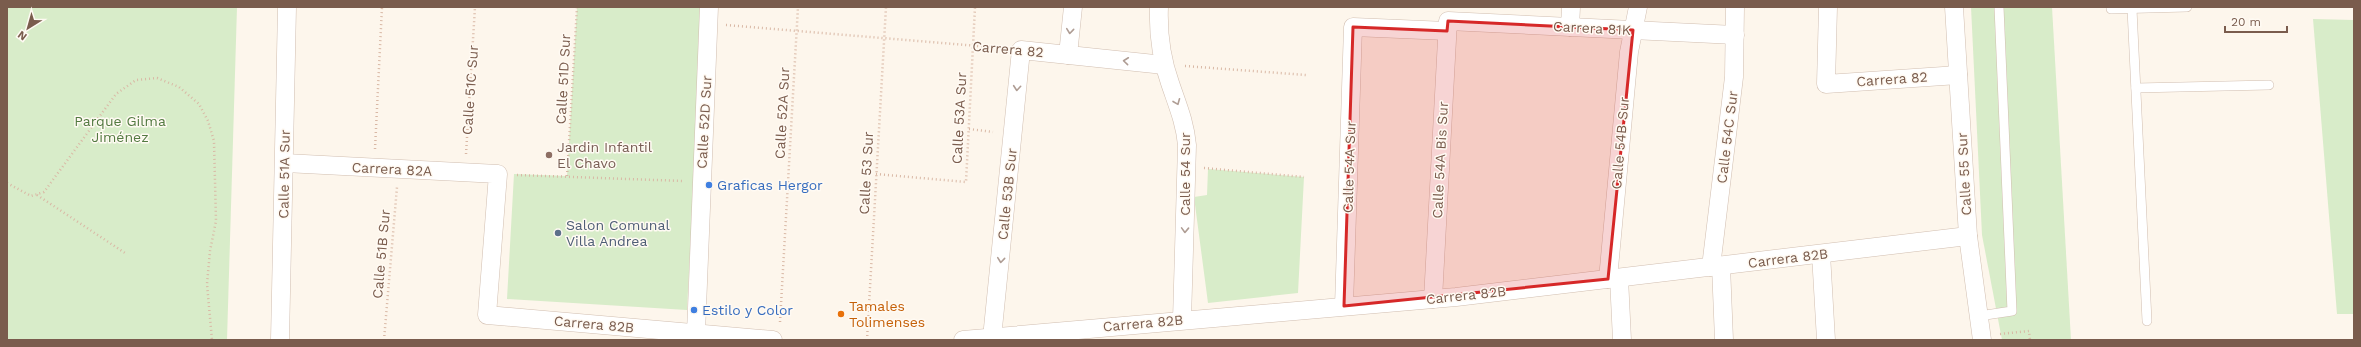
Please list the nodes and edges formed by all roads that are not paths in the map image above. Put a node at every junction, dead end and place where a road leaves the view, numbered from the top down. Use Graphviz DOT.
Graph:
graph roads {
  1 [pos="287,7"];
  2 [pos="1073,7"];
  3 [pos="1159,7"];
  4 [pos="1571,7"];
  5 [pos="1638,7"];
  6 [pos="1735,7"];
  7 [pos="1828,7"];
  8 [pos="1954,7"];
  9 [pos="1999,7"];
  10 [pos="2187,7"];
  11 [pos="2111,9"];
  12 [pos="2132,9"];
  13 [pos="1471,14"];
  14 [pos="709,15"];
  15 [pos="1447,26"];
  16 [pos="1353,27"];
  17 [pos="1570,27"];
  18 [pos="1633,30"];
  19 [pos="1735,35"];
  20 [pos="1021,50"];
  21 [pos="1068,54"];
  22 [pos="1164,65"];
  23 [pos="1958,75"];
  24 [pos="2269,85"];
  25 [pos="2136,88"];
  26 [pos="285,164"];
  27 [pos="1968,236"];
  28 [pos="1821,254"];
  29 [pos="1716,266"];
  30 [pos="1613,279"];
  31 [pos="1433,299"];
  32 [pos="1344,306"];
  33 [pos="487,315"];
  34 [pos="1979,316"];
  35 [pos="1182,320"];
  36 [pos="2147,320"];
  37 [pos="776,332"];
  38 [pos="696,333"];
  39 [pos="1060,336"];
  40 [pos="992,338"];
  41 [pos="1982,338"];
  42 [pos="280,340"];
  43 [pos="963,340"];
  44 [pos="1622,340"];
  45 [pos="1724,340"];
  46 [pos="1826,340"];
  1 -- 26 [label="street, Calle 51A Sur"];
  2 -- 21 [label="street, one-way"];
  3 -- 22 [label="street, Calle 54 Sur"];
  4 -- 17 [label="street"];
  5 -- 18 [label="street, Calle 54B Sur"];
  6 -- 19 [label="street, Calle 54C Sur"];
  7 -- 23 [label="street, Carrera 82"];
  8 -- 23 [label="street, Calle 55 Sur"];
  9 -- 34 [label="lane"];
  10 -- 12 [label="lane"];
  11 -- 12 [label="lane"];
  12 -- 25 [label="lane"];
  13 -- 15 [label="street, Carrera 81K"];
  13 -- 17 [label="street, Carrera 81K"];
  14 -- 38 [label="street, Calle 52D Sur"];
  15 -- 16 [label="street, Carrera 81K"];
  15 -- 31 [label="street, Calle 54A Bis Sur"];
  16 -- 32 [label="street, Calle 54A Sur"];
  17 -- 18 [label="street, Carrera 81K"];
  18 -- 19 [label="street, Carrera 81K"];
  18 -- 30 [label="street, Calle 54B Sur"];
  19 -- 29 [label="street, Calle 54C Sur"];
  20 -- 21 [label="street, Carrera 82"];
  20 -- 40 [label="street, Calle 53B Sur, one-way"];
  22 -- 21 [label="street, Carrera 82, one-way"];
  22 -- 35 [label="street, Calle 54 Sur, one-way"];
  23 -- 27 [label="street, Calle 55 Sur"];
  24 -- 25 [label="lane"];
  25 -- 36 [label="lane"];
  26 -- 33 [label="street, Carrera 82A"];
  26 -- 42 [label="street, Calle 51A Sur"];
  27 -- 28 [label="street, Carrera 82B"];
  27 -- 34 [label="street, Calle 55 Sur"];
  28 -- 29 [label="street, Carrera 82B"];
  28 -- 46 [label="street"];
  29 -- 30 [label="street, Carrera 82B"];
  29 -- 45 [label="street, Calle 54C Sur"];
  30 -- 31 [label="street, Carrera 82B"];
  30 -- 44 [label="street, Calle 54B Sur"];
  31 -- 32 [label="street, Carrera 82B"];
  32 -- 35 [label="street, Carrera 82B"];
  33 -- 38 [label="street, Carrera 82B"];
  34 -- 41 [label="street, Calle 55 Sur"];
  35 -- 39 [label="street, Carrera 82B"];
  37 -- 38 [label="street, Carrera 82B"];
  39 -- 40 [label="street, Carrera 82B"];
  40 -- 43 [label="street, Carrera 82B"];
}
